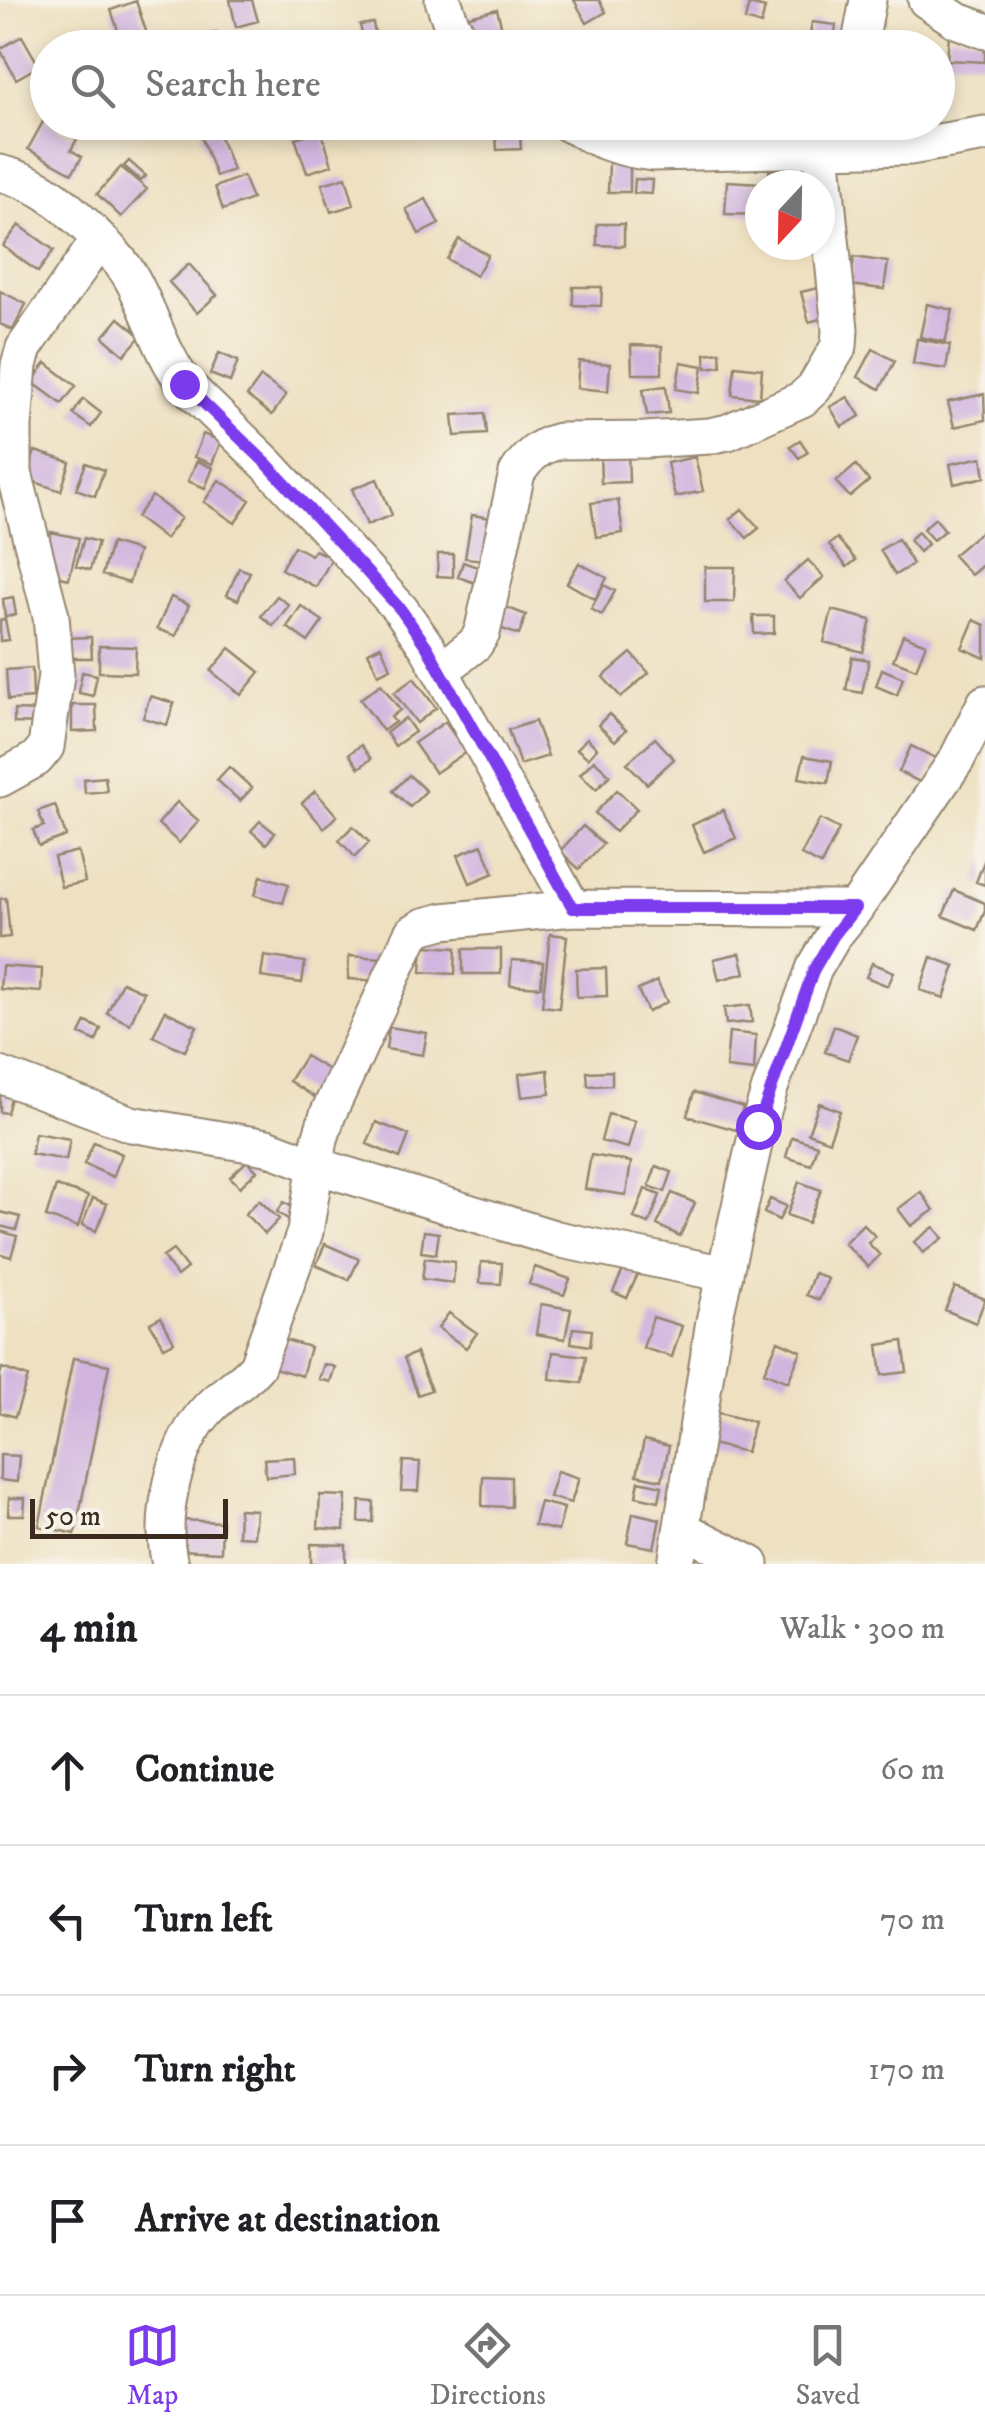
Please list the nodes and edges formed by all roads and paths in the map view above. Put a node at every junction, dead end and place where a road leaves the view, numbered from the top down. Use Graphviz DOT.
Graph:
graph roads {
  1 [pos="443,0"];
  2 [pos="868,0"];
  3 [pos="926,0"];
  4 [pos="455,30"];
  5 [pos="862,30"];
  6 [pos="985,31"];
  7 [pos="985,134"];
  8 [pos="955,139"];
  9 [pos="597,140"];
  10 [pos="755,140"];
  11 [pos="950,140"];
  12 [pos="822,150"];
  13 [pos="744,151"];
  14 [pos="0,173"];
  15 [pos="99,240"];
  16 [pos="440,671"];
  17 [pos="985,704"];
  18 [pos="0,779"];
  19 [pos="573,908"];
  20 [pos="855,908"];
  21 [pos="0,1075"];
  22 [pos="317,1166"];
  23 [pos="724,1274"];
  24 [pos="682,1529"];
  25 [pos="170,1564"];
  26 [pos="676,1564"];
  27 [pos="752,1564"];
  1 -- 4 [label="street"];
  2 -- 5 [label="street"];
  3 -- 6 [label="street"];
  7 -- 8 [label="street"];
  9 -- 13 [label="street"];
  10 -- 13 [label="street"];
  11 -- 12 [label="street"];
  12 -- 13 [label="street"];
  12 -- 16 [label="street"];
  14 -- 15 [label="street"];
  15 -- 16 [label="street"];
  15 -- 18 [label="street"];
  16 -- 19 [label="street"];
  17 -- 20 [label="street"];
  19 -- 20 [label="street"];
  19 -- 22 [label="street"];
  20 -- 23 [label="street"];
  21 -- 22 [label="street"];
  22 -- 23 [label="street"];
  22 -- 25 [label="street"];
  23 -- 24 [label="street"];
  24 -- 26 [label="street"];
  24 -- 27 [label="street"];
}
